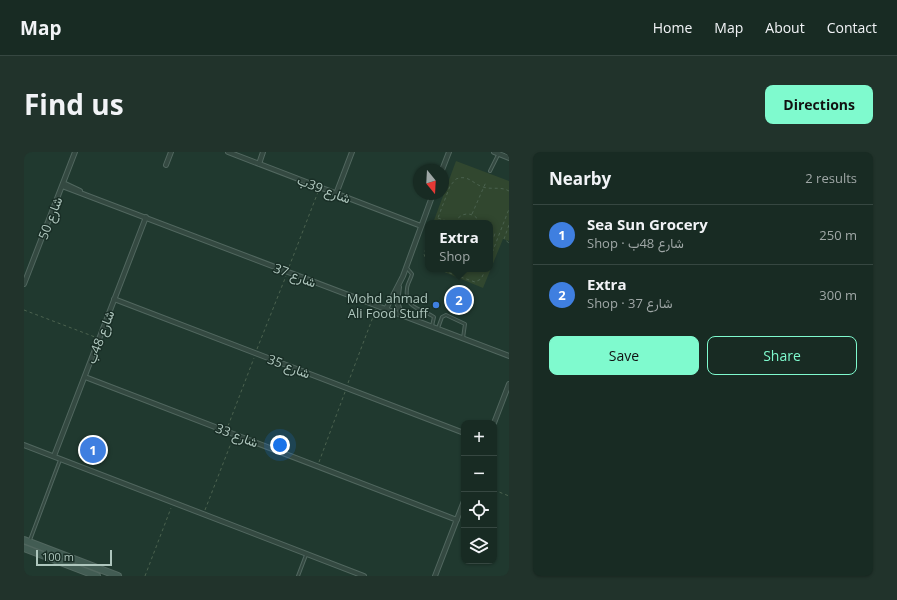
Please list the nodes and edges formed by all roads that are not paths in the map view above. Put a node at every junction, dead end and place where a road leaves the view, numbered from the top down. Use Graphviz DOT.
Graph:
graph roads {
  1 [pos="75,152"];
  2 [pos="171,152"];
  3 [pos="228,152"];
  4 [pos="263,152"];
  5 [pos="352,152"];
  6 [pos="449,152"];
  7 [pos="496,153"];
  8 [pos="509,158"];
  9 [pos="259,164"];
  10 [pos="444,164"];
  11 [pos="166,165"];
  12 [pos="490,171"];
  13 [pos="62,185"];
  14 [pos="336,194"];
  15 [pos="431,200"];
  16 [pos="146,217"];
  17 [pos="420,226"];
  18 [pos="406,268"];
  19 [pos="401,280"];
  20 [pos="24,284"];
  21 [pos="114,299"];
  22 [pos="386,309"];
  23 [pos="400,314"];
  24 [pos="432,326"];
  25 [pos="438,328"];
  26 [pos="462,338"];
  27 [pos="509,356"];
  28 [pos="84,377"];
  29 [pos="509,384"];
  30 [pos="495,420"];
  31 [pos="461,432"];
  32 [pos="24,445"];
  33 [pos="54,456"];
  34 [pos="61,459"];
  35 [pos="461,509"];
  36 [pos="457,520"];
  37 [pos="27,541"];
  38 [pos="24,548"];
  39 [pos="306,554"];
  40 [pos="97,576"];
  41 [pos="118,576"];
  42 [pos="298,576"];
  43 [pos="364,576"];
  44 [pos="435,576"];
  1 -- 13 [label="street, شارع 50"];
  2 -- 11 [label="street"];
  3 -- 9 [label="street, شارع 39ب"];
  4 -- 9 [label="street"];
  5 -- 14 [label="street"];
  6 -- 10 [label="street"];
  7 -- 8 [label="street"];
  7 -- 12 [label="lane"];
  9 -- 14 [label="street, شارع 39ب"];
  13 -- 16 [label="street, شارع 37"];
  13 -- 20 [label="street, شارع 50"];
  14 -- 17 [label="street, شارع 39ب"];
  15 -- 17 [label="street"];
  16 -- 21 [label="street, شارع 48ب"];
  16 -- 22 [label="street, شارع 37"];
  17 -- 18 [label="street"];
  18 -- 19 [label="street"];
  18 -- 24 [label="lane"];
  19 -- 22 [label="street"];
  19 -- 23 [label="street"];
  21 -- 28 [label="street, شارع 48ب"];
  21 -- 31 [label="street, شارع 35"];
  22 -- 23 [label="street, شارع 37"];
  23 -- 24 [label="street, شارع 37"];
  24 -- 25 [label="street, شارع 37"];
  25 -- 26 [label="street, شارع 37"];
  25 -- 26 [label="lane"];
  26 -- 27 [label="street, شارع 37"];
  28 -- 33 [label="street, شارع 48ب"];
  28 -- 36 [label="street, شارع 33"];
  29 -- 30 [label="street"];
  32 -- 33 [label="street"];
  33 -- 34 [label="street"];
  34 -- 37 [label="lane"];
  34 -- 39 [label="street"];
  35 -- 36 [label="street"];
  36 -- 44 [label="street"];
  37 -- 41 [label="street"];
  38 -- 40 [label="street"];
  39 -- 42 [label="lane"];
  39 -- 43 [label="street"];
}
